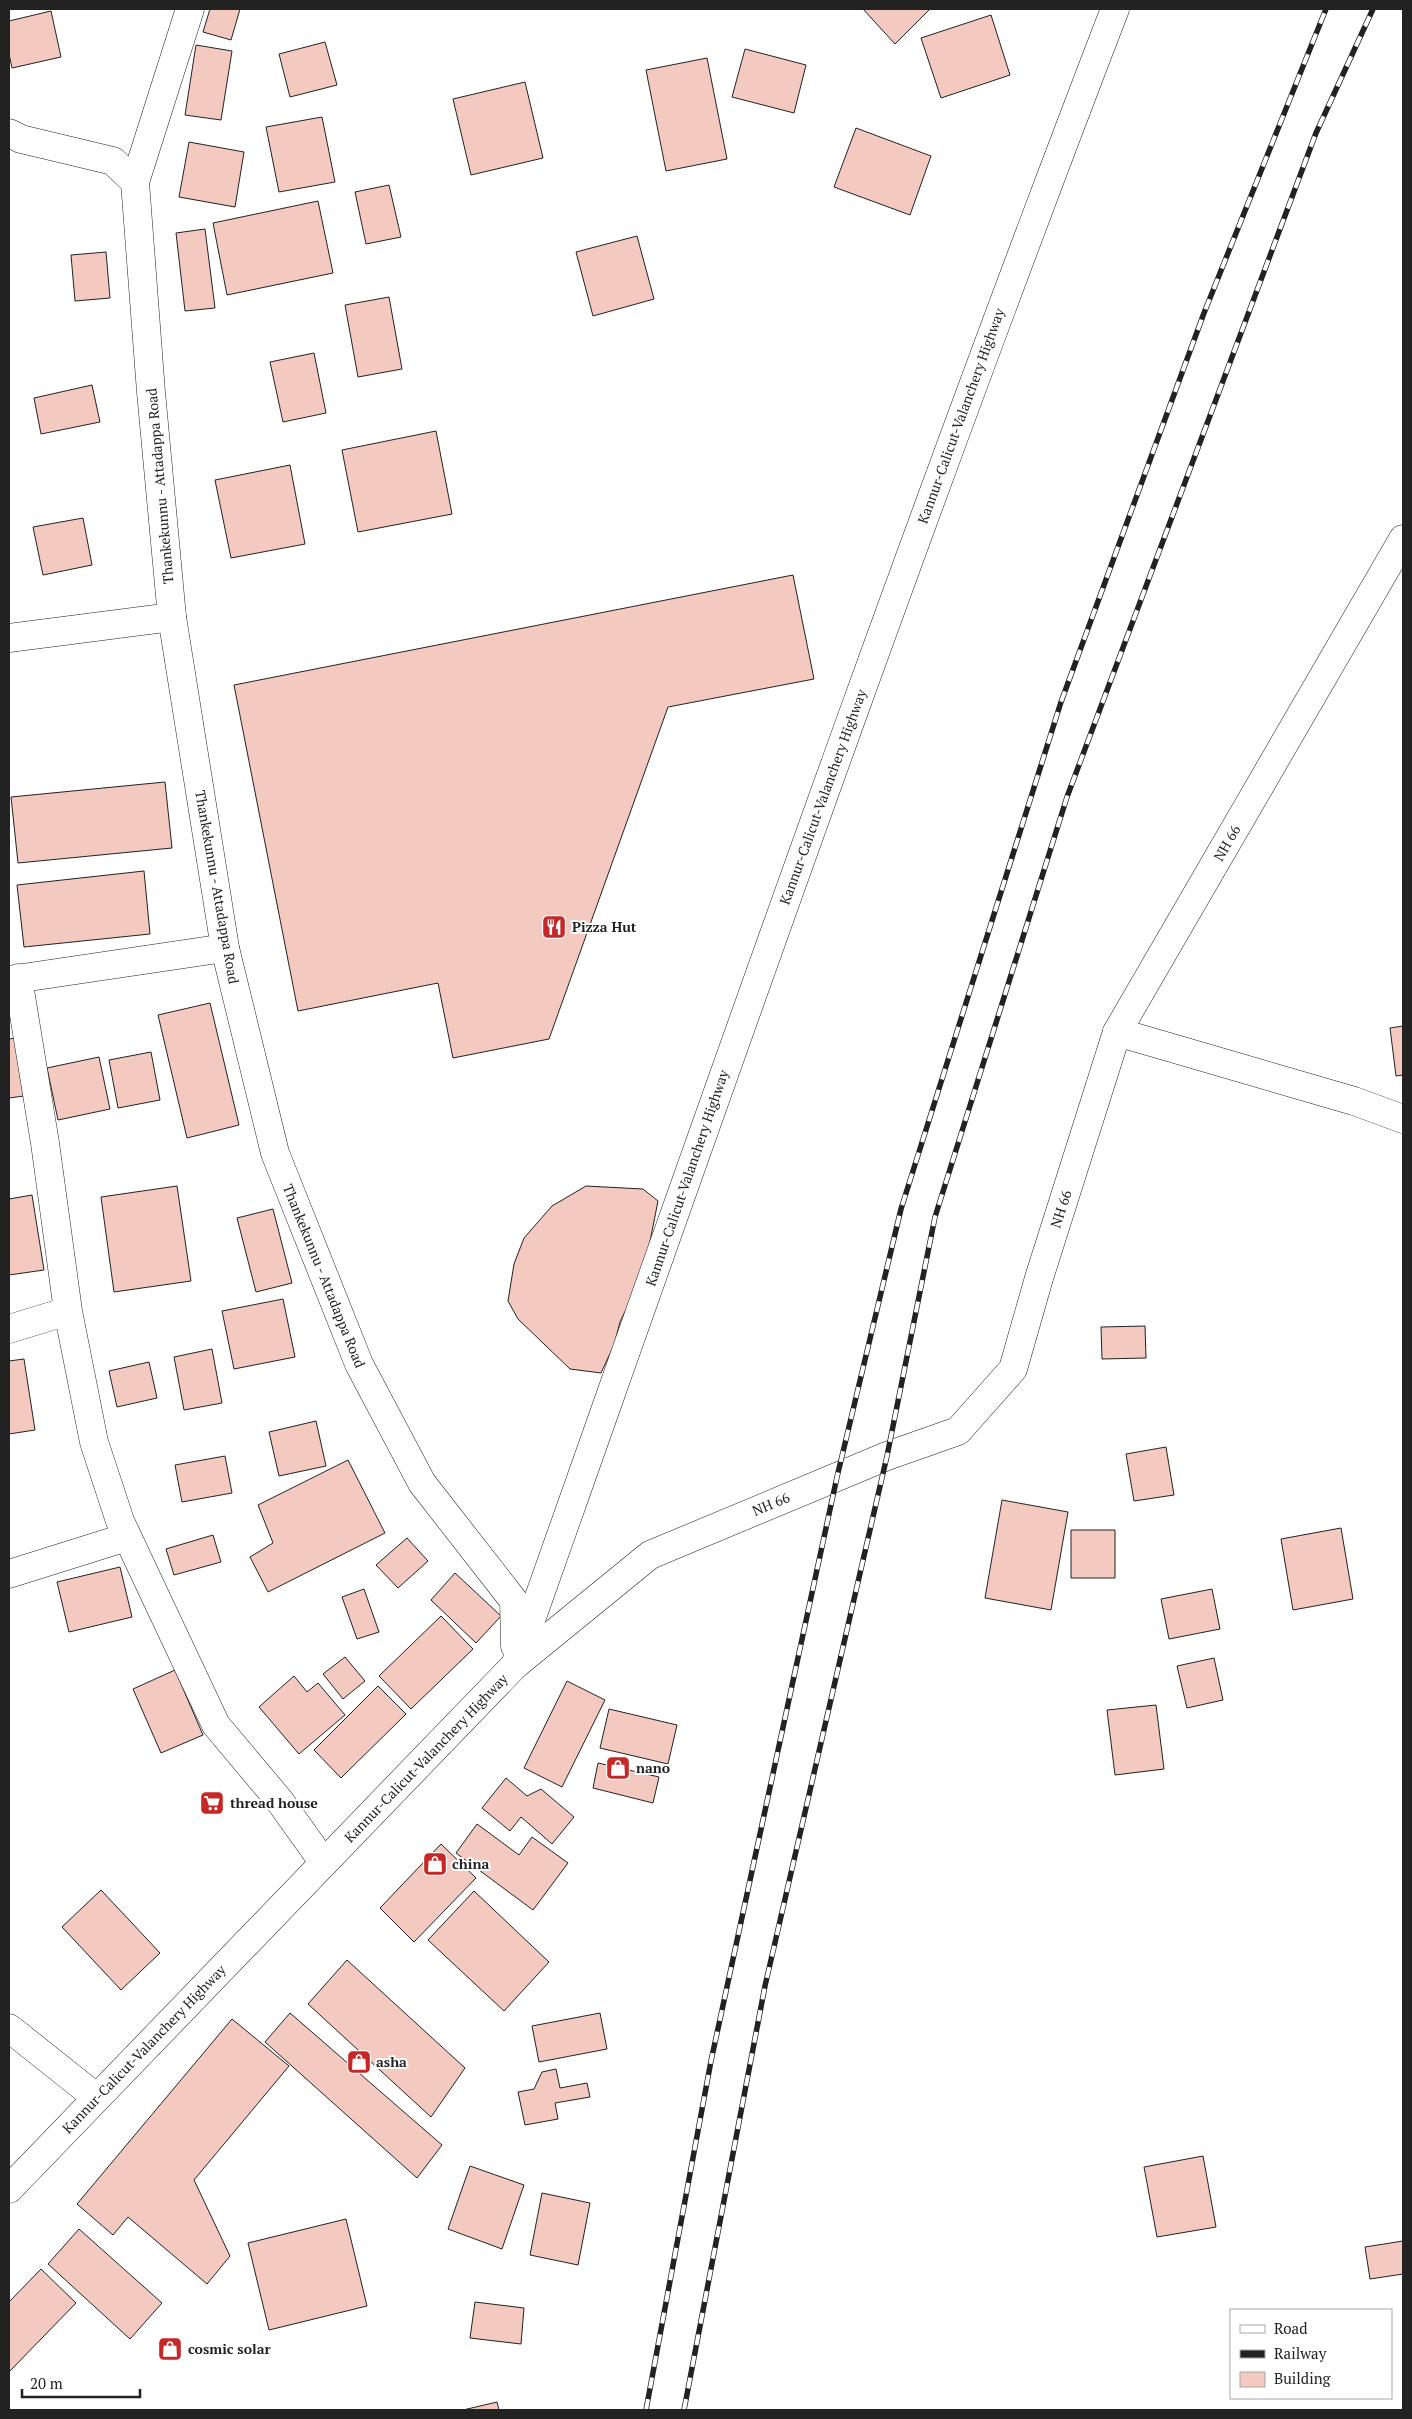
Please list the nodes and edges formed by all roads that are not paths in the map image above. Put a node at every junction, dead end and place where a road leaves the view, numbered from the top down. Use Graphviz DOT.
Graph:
graph roads {
  1 [pos="190,9"];
  2 [pos="1115,9"];
  3 [pos="9,133"];
  4 [pos="135,182"];
  5 [pos="1403,539"];
  6 [pos="172,617"];
  7 [pos="9,638"];
  8 [pos="226,948"];
  9 [pos="13,979"];
  10 [pos="1117,1032"];
  11 [pos="1403,1119"];
  12 [pos="68,1311"];
  13 [pos="9,1329"];
  14 [pos="127,1537"];
  15 [pos="9,1574"];
  16 [pos="515,1665"];
  17 [pos="324,1863"];
  18 [pos="9,2028"];
  19 [pos="97,2098"];
  20 [pos="9,2189"];
  1 -- 4 [label="main road"];
  2 -- 16 [label="main road, Kannur-Calicut-Valanchery Highway"];
  3 -- 4 [label="main road"];
  4 -- 6 [label="main road, Thankekunnu - Attadappa Road"];
  5 -- 10 [label="main road, NH 66 / NH 66"];
  6 -- 7 [label="main road"];
  6 -- 8 [label="main road, Thankekunnu - Attadappa Road"];
  8 -- 9 [label="main road"];
  8 -- 16 [label="main road, Thankekunnu - Attadappa Road"];
  9 -- 12 [label="main road"];
  10 -- 11 [label="main road"];
  10 -- 16 [label="main road, NH 66 / NH 66"];
  12 -- 13 [label="main road"];
  12 -- 14 [label="main road"];
  14 -- 15 [label="main road"];
  14 -- 17 [label="main road"];
  16 -- 17 [label="main road, Kannur-Calicut-Valanchery Highway"];
  17 -- 19 [label="main road, Kannur-Calicut-Valanchery Highway"];
  18 -- 19 [label="main road"];
  19 -- 20 [label="main road, Kannur-Calicut-Valanchery Highway"];
}
